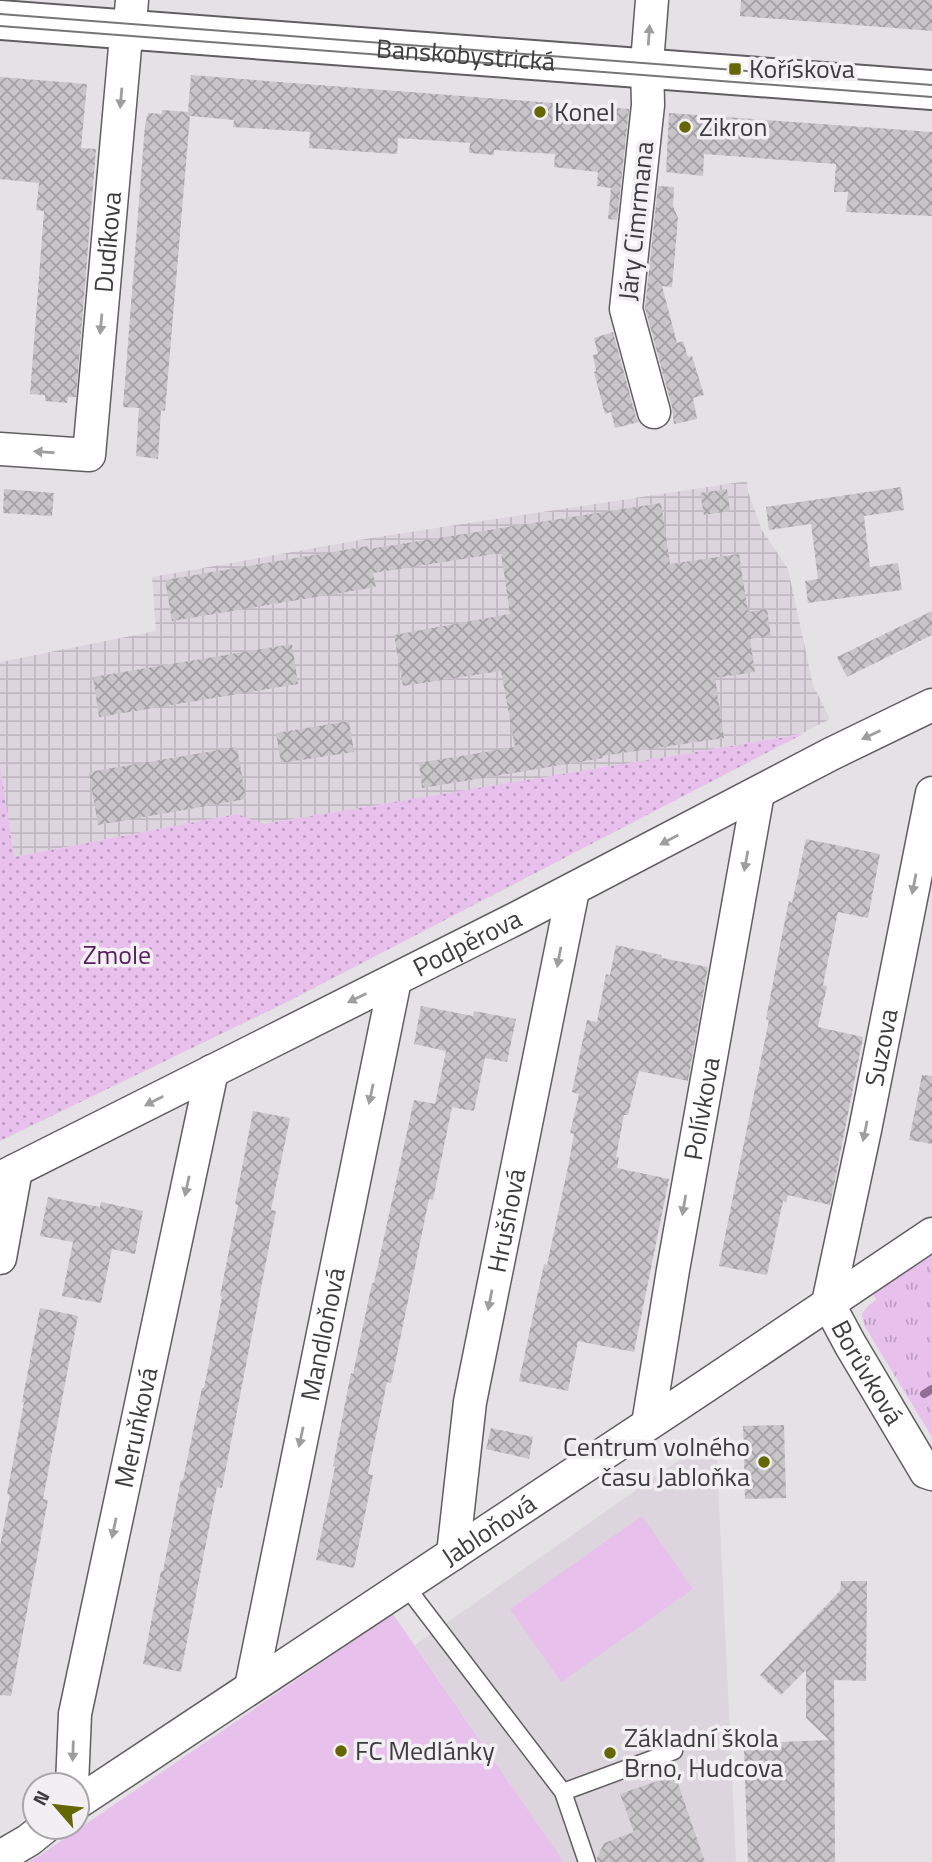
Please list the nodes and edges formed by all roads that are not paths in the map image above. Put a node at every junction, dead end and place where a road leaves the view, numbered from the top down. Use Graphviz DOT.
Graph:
graph roads {
  1 [pos="652,0"];
  2 [pos="130,15"];
  3 [pos="0,20"];
  4 [pos="647,69"];
  5 [pos="932,90"];
  6 [pos="654,412"];
  7 [pos="0,449"];
  8 [pos="932,705"];
  9 [pos="758,793"];
  10 [pos="932,793"];
  11 [pos="573,890"];
  12 [pos="395,980"];
  13 [pos="212,1071"];
  14 [pos="8,1174"];
  15 [pos="932,1234"];
  16 [pos="0,1258"];
  17 [pos="828,1303"];
  18 [pos="648,1424"];
  19 [pos="932,1474"];
  20 [pos="453,1554"];
  21 [pos="405,1586"];
  22 [pos="251,1687"];
  23 [pos="674,1751"];
  24 [pos="73,1771"];
  25 [pos="563,1792"];
  26 [pos="91,1794"];
  27 [pos="27,1841"];
  28 [pos="0,1857"];
  29 [pos="587,1862"];
  4 -- 1 [label="street, Járy Cimrmana, one-way"];
  2 -- 3 [label="street, Banskobystrická"];
  2 -- 4 [label="street, Banskobystrická"];
  2 -- 7 [label="street, Dudíkova, one-way"];
  4 -- 5 [label="street, Banskobystrická"];
  4 -- 6 [label="street, Járy Cimrmana"];
  8 -- 9 [label="street, Podpěrova, one-way"];
  9 -- 11 [label="street, Podpěrova, one-way"];
  9 -- 18 [label="street, Polívkova, one-way"];
  10 -- 17 [label="street, Suzova, one-way"];
  11 -- 12 [label="street, Podpěrova"];
  11 -- 20 [label="street, Hrušňová, one-way"];
  12 -- 13 [label="street, Podpěrova, one-way"];
  12 -- 22 [label="street, Mandloňová, one-way"];
  13 -- 14 [label="street, Podpěrova, one-way"];
  13 -- 24 [label="street, Meruňková, one-way"];
  14 -- 16 [label="street"];
  15 -- 17 [label="street, Jabloňová"];
  17 -- 18 [label="street, Jabloňová"];
  17 -- 19 [label="street, Borůvková"];
  18 -- 20 [label="street, Jabloňová"];
  20 -- 21 [label="street, Jabloňová"];
  21 -- 22 [label="street, Jabloňová"];
  21 -- 25 [label="lane"];
  22 -- 26 [label="street, Jabloňová"];
  23 -- 25 [label="lane"];
  25 -- 29 [label="lane"];
  27 -- 28 [label="street"];
}
